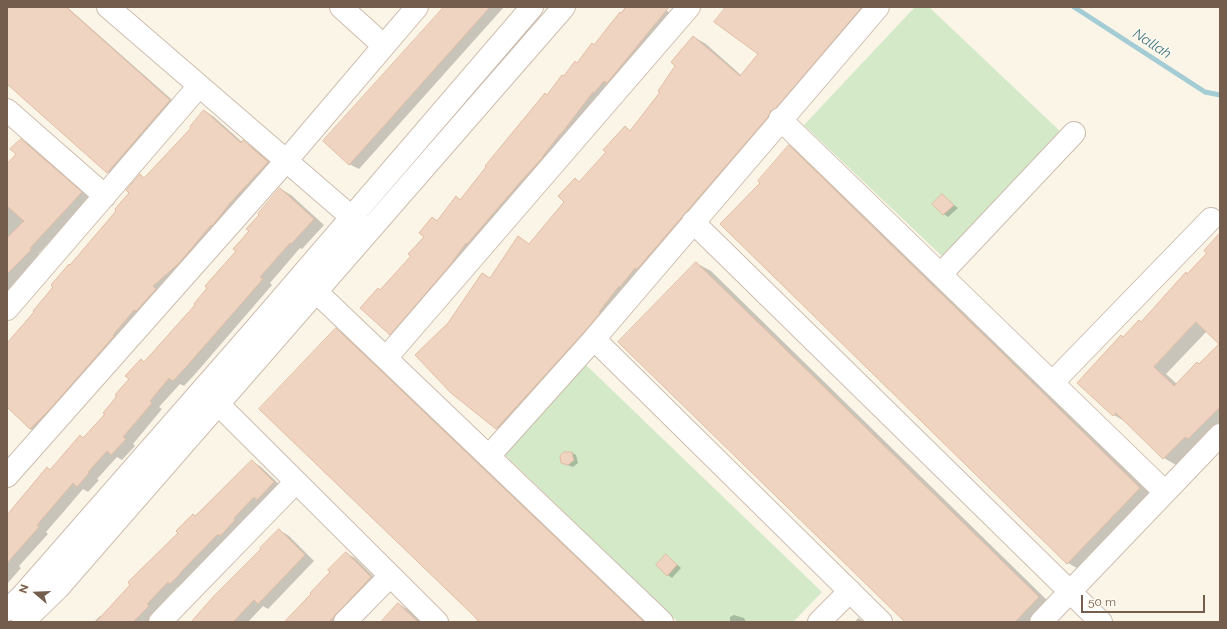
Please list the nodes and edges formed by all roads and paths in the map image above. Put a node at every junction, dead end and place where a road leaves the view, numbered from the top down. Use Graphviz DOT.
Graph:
graph roads {
  1 [pos="108,7"];
  2 [pos="341,7"];
  3 [pos="417,7"];
  4 [pos="532,7"];
  5 [pos="564,7"];
  6 [pos="689,7"];
  7 [pos="878,7"];
  8 [pos="384,46"];
  9 [pos="199,86"];
  10 [pos="11,120"];
  11 [pos="780,120"];
  12 [pos="1074,133"];
  13 [pos="286,161"];
  14 [pos="105,196"];
  15 [pos="352,217"];
  16 [pos="1211,219"];
  17 [pos="693,222"];
  18 [pos="369,231"];
  19 [pos="941,274"];
  20 [pos="301,276"];
  21 [pos="316,292"];
  22 [pos="7,309"];
  23 [pos="594,339"];
  24 [pos="386,358"];
  25 [pos="1053,382"];
  26 [pos="203,389"];
  27 [pos="218,405"];
  28 [pos="1220,436"];
  29 [pos="489,456"];
  30 [pos="7,476"];
  31 [pos="296,482"];
  32 [pos="1165,492"];
  33 [pos="390,576"];
  34 [pos="850,591"];
  35 [pos="1070,592"];
  36 [pos="7,610"];
  37 [pos="23,622"];
  38 [pos="160,622"];
  39 [pos="345,622"];
  40 [pos="437,622"];
  41 [pos="662,622"];
  42 [pos="819,622"];
  43 [pos="881,622"];
  44 [pos="1041,622"];
  45 [pos="1101,622"];
  1 -- 9 [label="street"];
  2 -- 8 [label="street"];
  3 -- 8 [label="street"];
  4 -- 15 [label="street"];
  5 -- 18 [label="street"];
  6 -- 24 [label="street"];
  7 -- 11 [label="street"];
  8 -- 13 [label="street"];
  9 -- 13 [label="street"];
  9 -- 14 [label="street"];
  10 -- 14 [label="street"];
  11 -- 17 [label="street"];
  11 -- 19 [label="street"];
  12 -- 19 [label="street"];
  13 -- 15 [label="street"];
  13 -- 30 [label="street"];
  14 -- 22 [label="street"];
  15 -- 18 [label="street"];
  15 -- 20 [label="street"];
  16 -- 25 [label="street"];
  17 -- 23 [label="street"];
  17 -- 35 [label="street"];
  18 -- 21 [label="street"];
  19 -- 25 [label="street"];
  20 -- 21 [label="street"];
  20 -- 26 [label="street"];
  21 -- 24 [label="street"];
  21 -- 27 [label="street"];
  23 -- 29 [label="street"];
  23 -- 34 [label="street"];
  24 -- 29 [label="street"];
  25 -- 32 [label="street"];
  26 -- 27 [label="street"];
  26 -- 36 [label="street"];
  27 -- 31 [label="street"];
  27 -- 37 [label="street"];
  28 -- 32 [label="street"];
  29 -- 41 [label="street"];
  31 -- 33 [label="street"];
  31 -- 38 [label="street"];
  32 -- 35 [label="street"];
  33 -- 39 [label="street"];
  33 -- 40 [label="street"];
  34 -- 42 [label="street"];
  34 -- 43 [label="street"];
  35 -- 44 [label="street"];
  35 -- 45 [label="street"];
}
